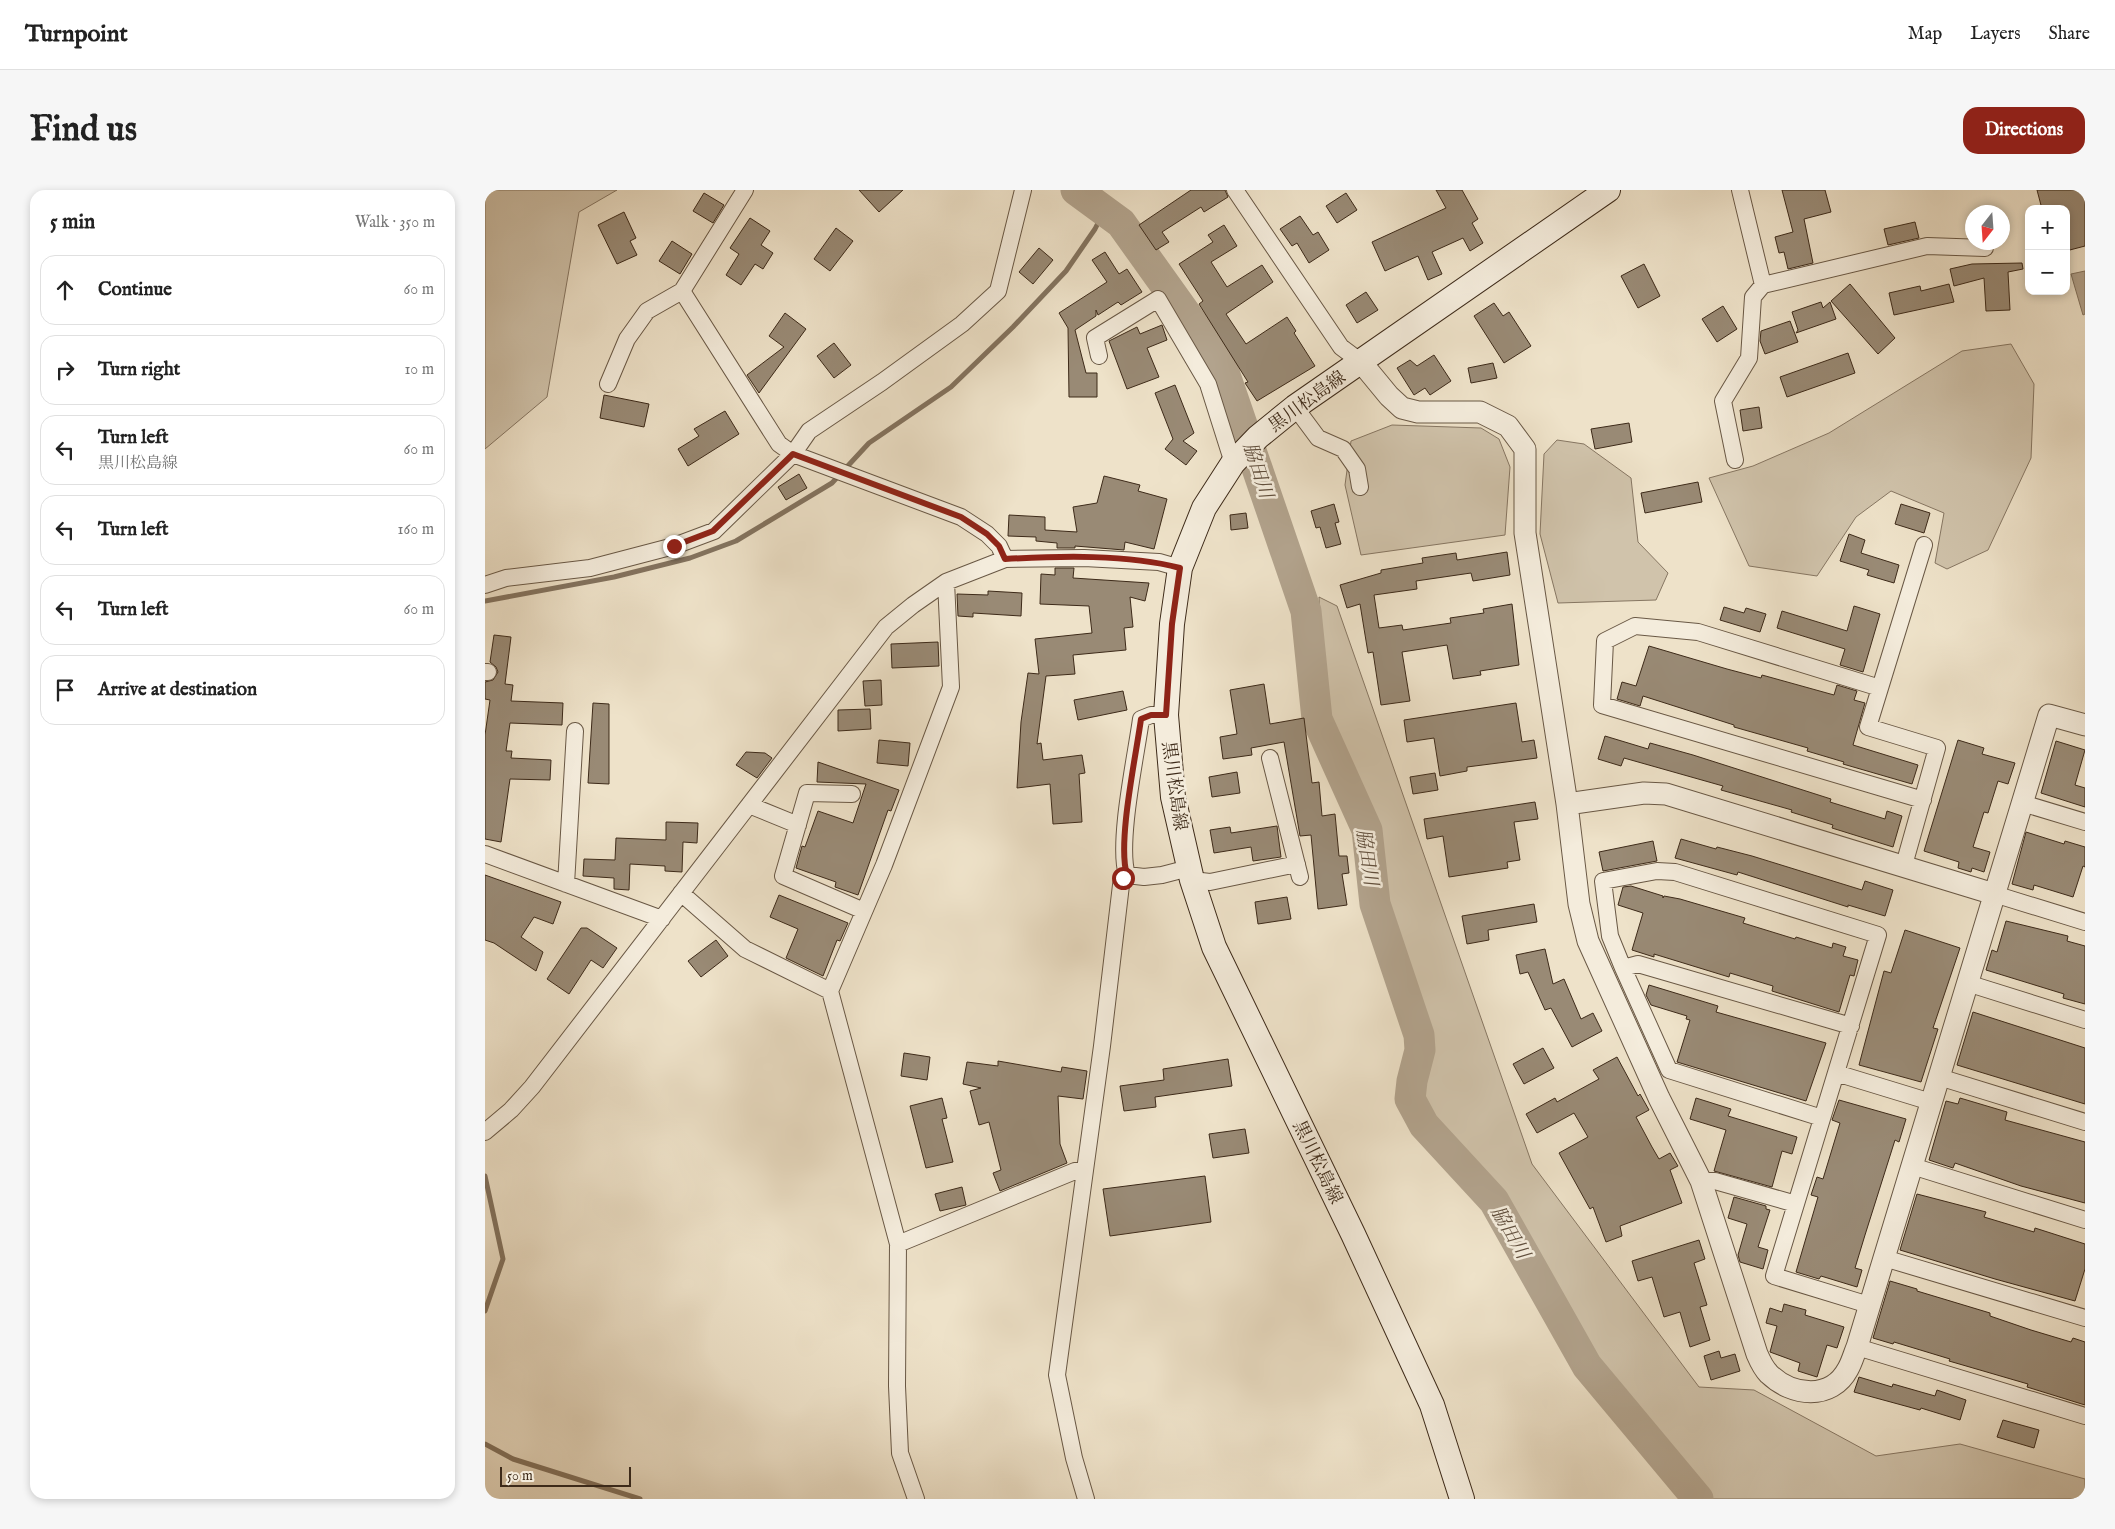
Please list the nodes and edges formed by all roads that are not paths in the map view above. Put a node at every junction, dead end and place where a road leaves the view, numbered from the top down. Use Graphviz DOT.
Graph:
graph roads {
  1 [pos="745,190"];
  2 [pos="1023,190"];
  3 [pos="1235,190"];
  4 [pos="1608,190"];
  5 [pos="1739,190"];
  6 [pos="1965,247"];
  7 [pos="1763,285"];
  8 [pos="682,291"];
  9 [pos="1099,356"];
  10 [pos="1361,362"];
  11 [pos="607,384"];
  12 [pos="1295,407"];
  13 [pos="793,454"];
  14 [pos="1735,460"];
  15 [pos="1233,463"];
  16 [pos="1360,487"];
  17 [pos="1924,545"];
  18 [pos="1005,559"];
  19 [pos="1180,568"];
  20 [pos="946,582"];
  21 [pos="485,585"];
  22 [pos="1880,688"];
  23 [pos="1166,715"];
  24 [pos="2085,725"];
  25 [pos="575,731"];
  26 [pos="1271,758"];
  27 [pos="852,794"];
  28 [pos="1923,800"];
  29 [pos="2022,803"];
  30 [pos="1567,804"];
  31 [pos="749,805"];
  32 [pos="2085,822"];
  33 [pos="798,825"];
  34 [pos="485,854"];
  35 [pos="1904,866"];
  36 [pos="1190,874"];
  37 [pos="1127,875"];
  38 [pos="566,884"];
  39 [pos="681,893"];
  40 [pos="1994,894"];
  41 [pos="864,911"];
  42 [pos="662,918"];
  43 [pos="2085,922"];
  44 [pos="1623,968"];
  45 [pos="1967,983"];
  46 [pos="830,991"];
  47 [pos="2085,1020"];
  48 [pos="1851,1026"];
  49 [pos="1836,1073"];
  50 [pos="1939,1077"];
  51 [pos="1931,1102"];
  52 [pos="1822,1118"];
  53 [pos="2085,1122"];
  54 [pos="485,1131"];
  55 [pos="1912,1166"];
  56 [pos="1085,1170"];
  57 [pos="1701,1181"];
  58 [pos="1796,1204"];
  59 [pos="2085,1220"];
  60 [pos="898,1244"];
  61 [pos="1884,1258"];
  62 [pos="1869,1305"];
  63 [pos="2085,1318"];
  64 [pos="1857,1347"];
  65 [pos="2085,1416"];
  66 [pos="916,1499"];
  67 [pos="1086,1499"];
  68 [pos="1462,1499"];
  1 -- 8 [label="street"];
  2 -- 13 [label="street"];
  3 -- 10 [label="street"];
  4 -- 10 [label="main road, 黒川松島線"];
  5 -- 7 [label="street"];
  6 -- 7 [label="street"];
  7 -- 14 [label="street"];
  8 -- 11 [label="street"];
  8 -- 13 [label="street"];
  9 -- 15 [label="street"];
  10 -- 12 [label="main road, 黒川松島線"];
  10 -- 30 [label="street"];
  12 -- 15 [label="main road, 黒川松島線"];
  12 -- 16 [label="street"];
  13 -- 18 [label="street"];
  13 -- 21 [label="street"];
  15 -- 19 [label="main road, 黒川松島線"];
  17 -- 22 [label="street"];
  18 -- 19 [label="street"];
  18 -- 20 [label="street"];
  19 -- 23 [label="main road, 黒川松島線"];
  20 -- 31 [label="street"];
  20 -- 41 [label="street"];
  22 -- 28 [label="street"];
  22 -- 28 [label="street"];
  23 -- 36 [label="main road, 黒川松島線"];
  23 -- 37 [label="street"];
  24 -- 29 [label="street"];
  25 -- 38 [label="street"];
  26 -- 36 [label="street"];
  27 -- 33 [label="street"];
  28 -- 35 [label="street"];
  29 -- 32 [label="street"];
  29 -- 40 [label="street"];
  30 -- 35 [label="street"];
  30 -- 57 [label="street"];
  31 -- 33 [label="street"];
  31 -- 39 [label="street"];
  33 -- 41 [label="street"];
  34 -- 38 [label="street"];
  35 -- 40 [label="street"];
  36 -- 37 [label="street"];
  36 -- 68 [label="main road, 黒川松島線"];
  37 -- 56 [label="street"];
  38 -- 42 [label="street"];
  39 -- 42 [label="street"];
  39 -- 46 [label="street"];
  40 -- 43 [label="street"];
  40 -- 45 [label="street"];
  41 -- 46 [label="street"];
  42 -- 54 [label="street"];
  44 -- 48 [label="street"];
  44 -- 48 [label="street"];
  44 -- 52 [label="street"];
  45 -- 47 [label="street"];
  45 -- 50 [label="street"];
  46 -- 60 [label="street"];
  48 -- 49 [label="street"];
  49 -- 51 [label="street"];
  49 -- 52 [label="street"];
  50 -- 51 [label="street"];
  50 -- 53 [label="street"];
  51 -- 55 [label="street"];
  52 -- 58 [label="street"];
  55 -- 59 [label="street"];
  55 -- 61 [label="street"];
  56 -- 60 [label="street"];
  56 -- 67 [label="street"];
  57 -- 58 [label="street"];
  57 -- 64 [label="street"];
  58 -- 62 [label="street"];
  60 -- 66 [label="street"];
  61 -- 62 [label="street"];
  61 -- 63 [label="street"];
  62 -- 64 [label="street"];
  64 -- 65 [label="street"];
}
